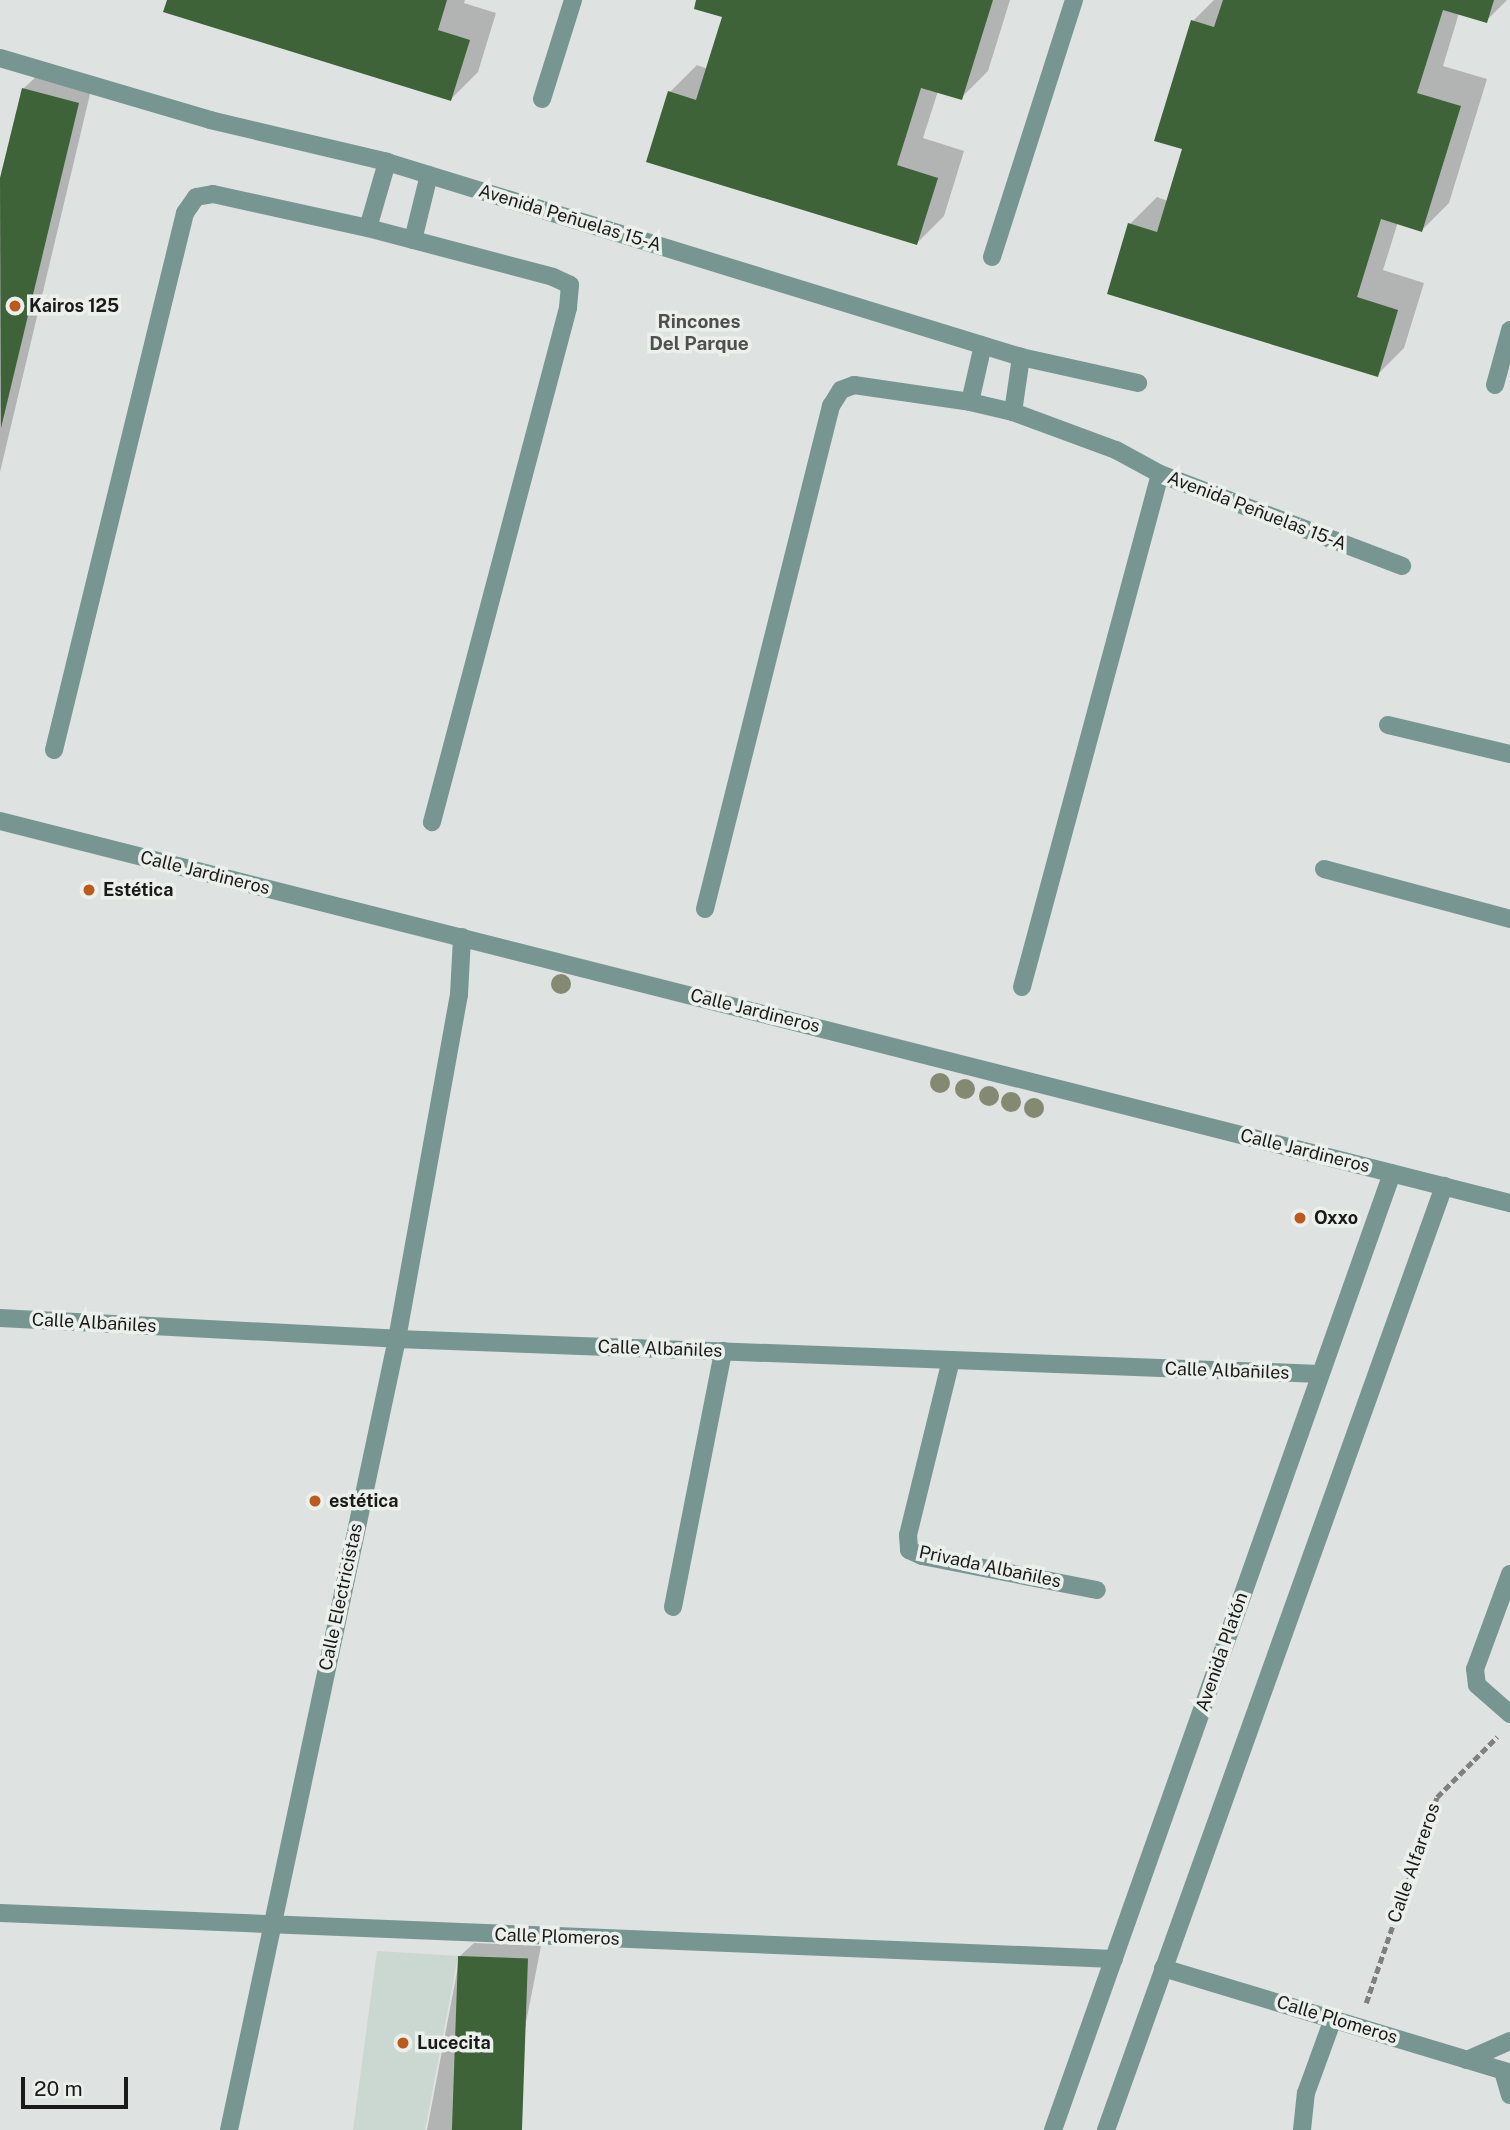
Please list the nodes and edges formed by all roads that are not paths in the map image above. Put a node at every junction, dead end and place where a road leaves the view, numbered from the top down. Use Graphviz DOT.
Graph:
graph roads {
  1 [pos="573,0"];
  2 [pos="1074,0"];
  3 [pos="0,58"];
  4 [pos="542,99"];
  5 [pos="387,162"];
  6 [pos="429,175"];
  7 [pos="368,228"];
  8 [pos="413,240"];
  9 [pos="992,257"];
  10 [pos="1510,330"];
  11 [pos="983,345"];
  12 [pos="1021,357"];
  13 [pos="1139,383"];
  14 [pos="1495,385"];
  15 [pos="970,402"];
  16 [pos="1013,412"];
  17 [pos="1160,474"];
  18 [pos="1402,566"];
  19 [pos="1388,725"];
  20 [pos="54,750"];
  21 [pos="1510,754"];
  22 [pos="0,821"];
  23 [pos="432,822"];
  24 [pos="1324,869"];
  25 [pos="705,909"];
  26 [pos="1510,919"];
  27 [pos="462,937"];
  28 [pos="1022,987"];
  29 [pos="1392,1173"];
  30 [pos="1444,1186"];
  31 [pos="1510,1203"];
  32 [pos="0,1318"];
  33 [pos="397,1339"];
  34 [pos="723,1351"];
  35 [pos="951,1360"];
  36 [pos="1320,1374"];
  37 [pos="1510,1574"];
  38 [pos="1097,1590"];
  39 [pos="673,1607"];
  40 [pos="1510,1714"];
  41 [pos="0,1913"];
  42 [pos="270,1926"];
  43 [pos="1114,1959"];
  44 [pos="1163,1968"];
  45 [pos="1333,2019"];
  46 [pos="1510,2041"];
  47 [pos="1467,2060"];
  48 [pos="1506,2072"];
  49 [pos="1510,2095"];
  50 [pos="229,2130"];
  51 [pos="1053,2130"];
  52 [pos="1106,2130"];
  53 [pos="1302,2130"];
  1 -- 4 [label="street"];
  2 -- 9 [label="street"];
  3 -- 5 [label="street, Avenida Peñuelas 15-A"];
  5 -- 6 [label="street, Avenida Peñuelas 15-A"];
  5 -- 7 [label="street"];
  6 -- 8 [label="street"];
  6 -- 11 [label="street, Avenida Peñuelas 15-A"];
  7 -- 8 [label="street"];
  7 -- 20 [label="street"];
  8 -- 23 [label="street"];
  10 -- 14 [label="street"];
  11 -- 12 [label="street, Avenida Peñuelas 15-A"];
  11 -- 15 [label="street"];
  12 -- 13 [label="street, Avenida Peñuelas 15-A"];
  12 -- 16 [label="street"];
  15 -- 16 [label="street, Avenida Peñuelas 15-A"];
  15 -- 25 [label="street, Avenida Peñuelas 15-A"];
  16 -- 17 [label="street, Avenida Peñuelas 15-A"];
  17 -- 18 [label="street, Avenida Peñuelas 15-A"];
  17 -- 28 [label="street"];
  19 -- 21 [label="street"];
  22 -- 27 [label="street, Calle Jardineros"];
  24 -- 26 [label="street"];
  27 -- 29 [label="street, Calle Jardineros"];
  27 -- 33 [label="street, Calle Electricistas"];
  29 -- 30 [label="street, Calle Jardineros"];
  29 -- 36 [label="street, Avenida Platón"];
  30 -- 31 [label="street, Calle Jardineros"];
  30 -- 44 [label="street"];
  32 -- 33 [label="street, Calle Albañiles"];
  33 -- 34 [label="street, Calle Albañiles"];
  33 -- 42 [label="street, Calle Electricistas"];
  34 -- 35 [label="street, Calle Albañiles"];
  34 -- 39 [label="street"];
  35 -- 36 [label="street, Calle Albañiles"];
  35 -- 38 [label="street, Privada Albañiles"];
  36 -- 43 [label="street, Avenida Platón"];
  37 -- 40 [label="street"];
  41 -- 42 [label="street, Calle Plomeros"];
  42 -- 43 [label="street, Calle Plomeros"];
  42 -- 50 [label="street, Calle Electricistas"];
  43 -- 51 [label="street, Avenida Platón"];
  44 -- 45 [label="street, Calle Plomeros"];
  44 -- 52 [label="street"];
  45 -- 47 [label="street, Calle Plomeros"];
  45 -- 53 [label="street"];
  46 -- 47 [label="street"];
  47 -- 48 [label="street, Calle Plomeros"];
  48 -- 49 [label="street"];
}
